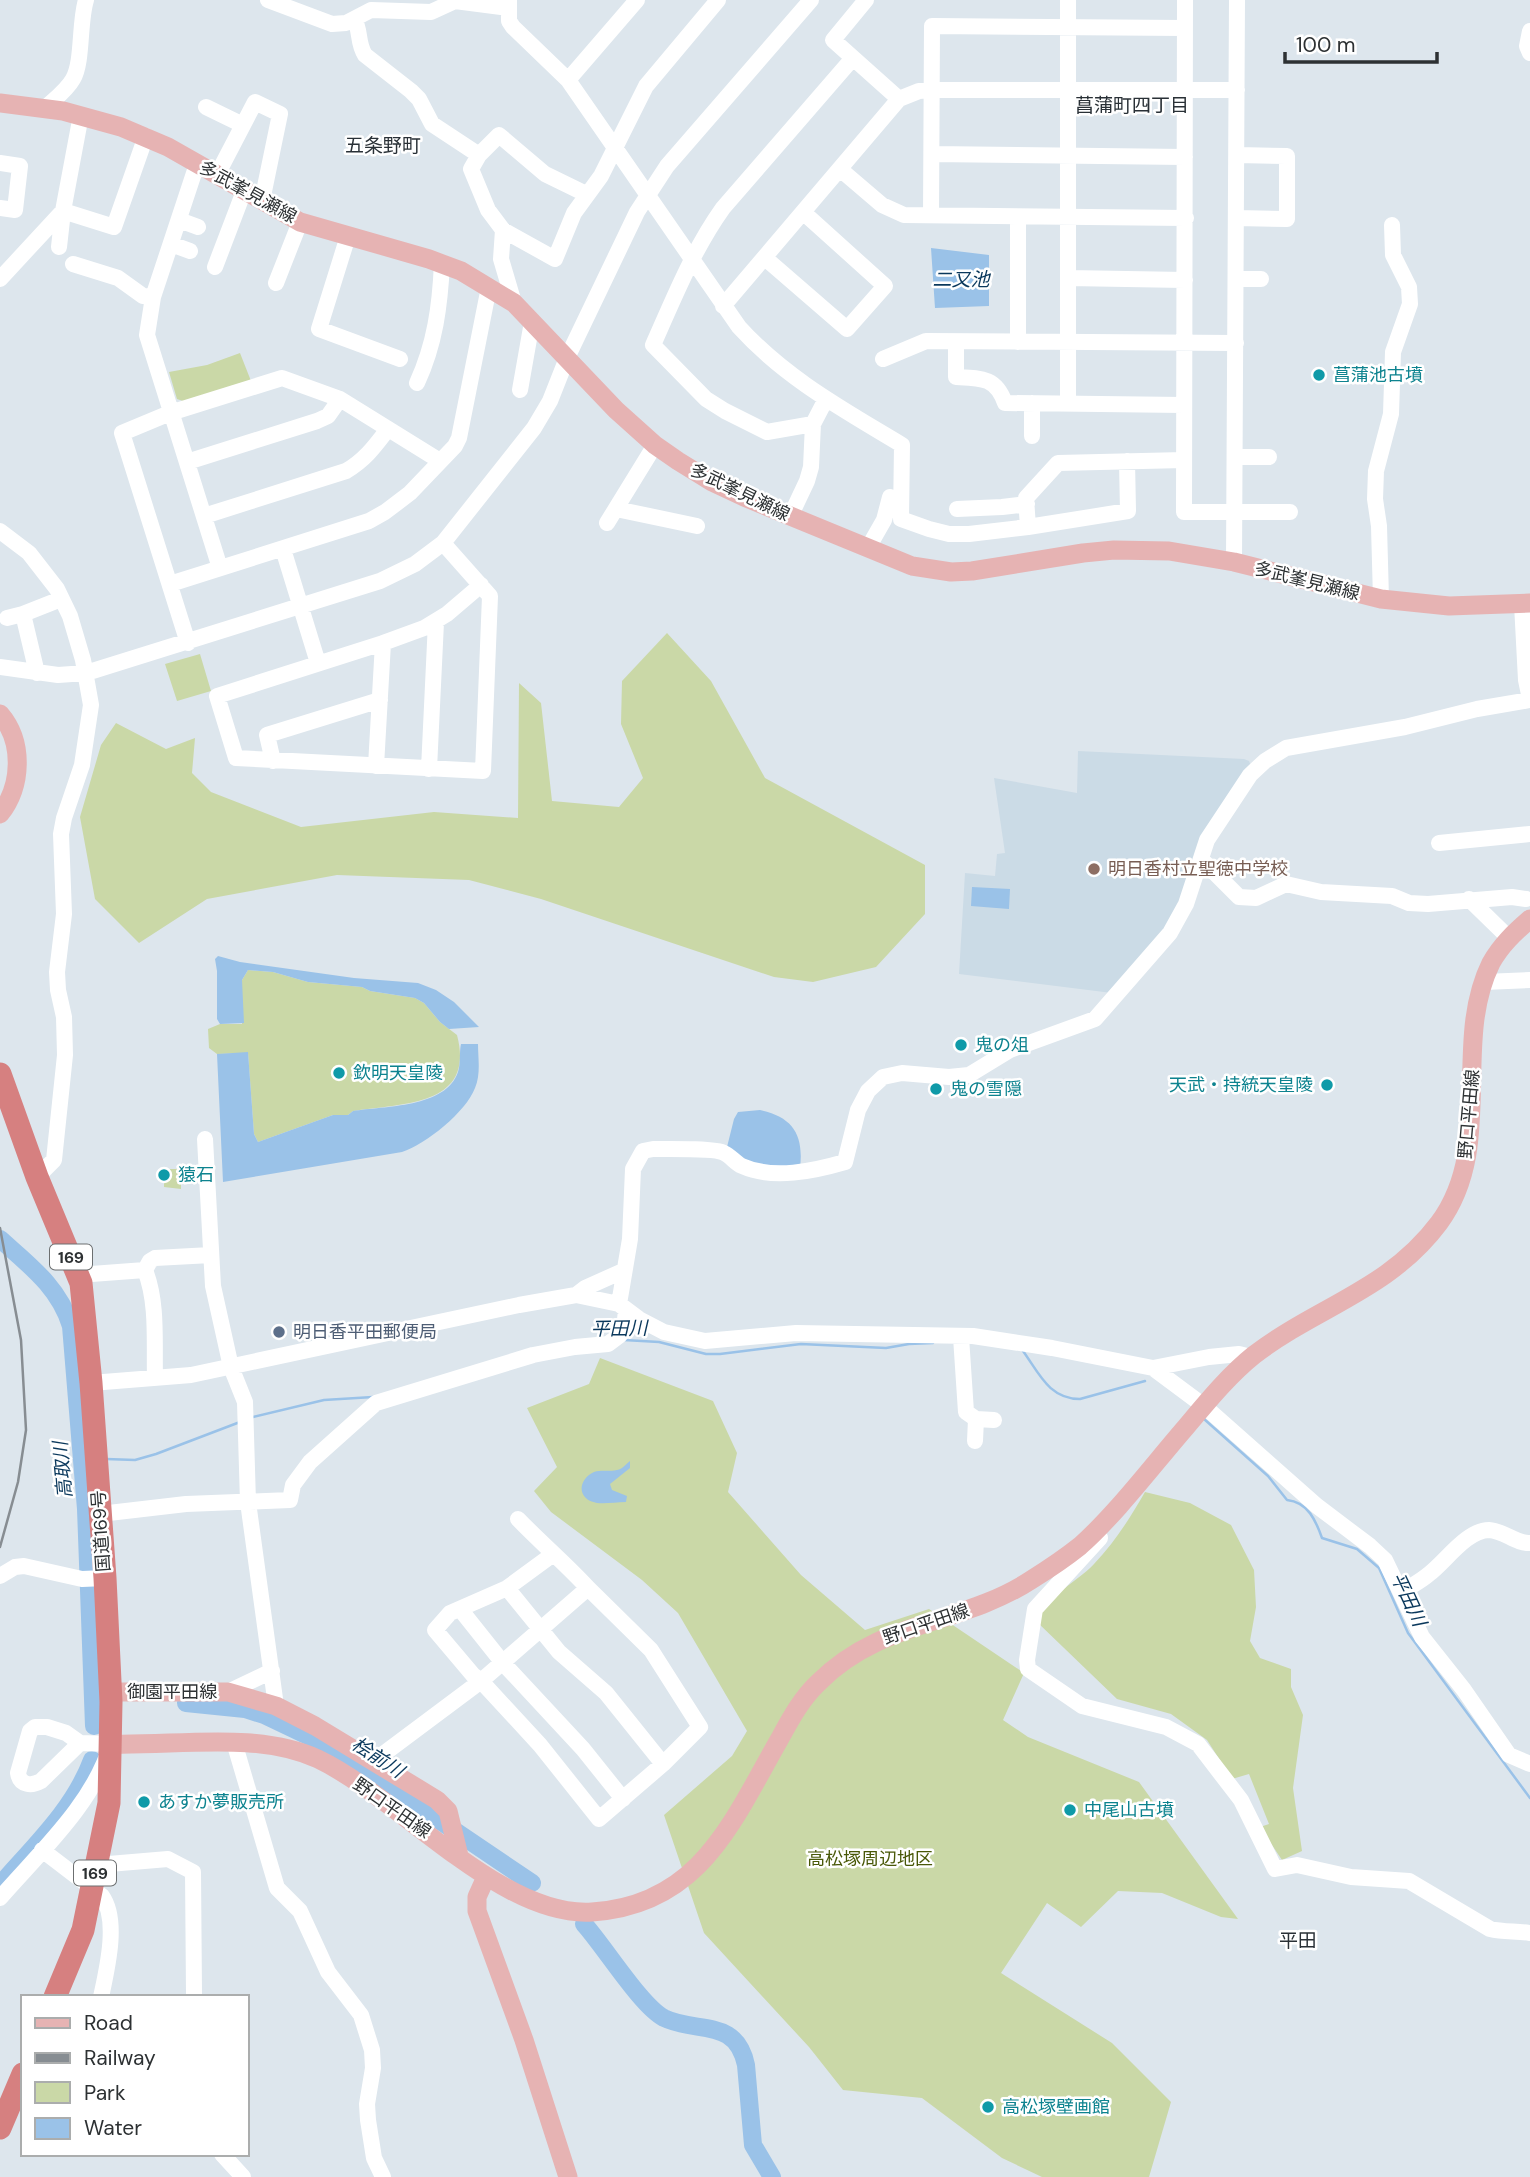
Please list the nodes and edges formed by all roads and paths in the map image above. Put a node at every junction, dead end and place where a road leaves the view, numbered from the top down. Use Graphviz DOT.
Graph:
graph roads {
  1 [pos="86,0"];
  2 [pos="268,0"];
  3 [pos="637,0"];
  4 [pos="718,0"];
  5 [pos="811,0"];
  6 [pos="866,0"];
  7 [pos="1068,0"];
  8 [pos="1185,0"];
  9 [pos="1237,0"];
  10 [pos="509,4"];
  11 [pos="354,19"];
  12 [pos="1068,27"];
  13 [pos="1185,28"];
  14 [pos="1530,31"];
  15 [pos="1530,53"];
  16 [pos="853,58"];
  17 [pos="568,80"];
  18 [pos="932,90"];
  19 [pos="1067,90"];
  20 [pos="1185,90"];
  21 [pos="1237,90"];
  22 [pos="900,99"];
  23 [pos="0,103"];
  24 [pos="206,107"];
  25 [pos="46,108"];
  26 [pos="81,115"];
  27 [pos="243,125"];
  28 [pos="146,136"];
  29 [pos="615,149"];
  30 [pos="932,154"];
  31 [pos="479,155"];
  32 [pos="1067,155"];
  33 [pos="1237,155"];
  34 [pos="1185,157"];
  35 [pos="0,163"];
  36 [pos="197,164"];
  37 [pos="841,170"];
  38 [pos="217,175"];
  39 [pos="244,191"];
  40 [pos="586,194"];
  41 [pos="646,196"];
  42 [pos="262,201"];
  43 [pos="0,208"];
  44 [pos="63,211"];
  45 [pos="804,213"];
  46 [pos="931,215"];
  47 [pos="1018,217"];
  48 [pos="1068,217"];
  49 [pos="1186,218"];
  50 [pos="1236,218"];
  51 [pos="178,220"];
  52 [pos="300,222"];
  53 [pos="1392,225"];
  54 [pos="198,227"];
  55 [pos="503,230"];
  56 [pos="348,236"];
  57 [pos="171,244"];
  58 [pos="59,247"];
  59 [pos="190,251"];
  60 [pos="765,258"];
  61 [pos="692,259"];
  62 [pos="442,263"];
  63 [pos="73,264"];
  64 [pos="215,267"];
  65 [pos="1068,278"];
  66 [pos="0,279"];
  67 [pos="1236,279"];
  68 [pos="1261,279"];
  69 [pos="1185,280"];
  70 [pos="276,283"];
  71 [pos="489,287"];
  72 [pos="153,297"];
  73 [pos="514,303"];
  74 [pos="723,306"];
  75 [pos="532,322"];
  76 [pos="956,342"];
  77 [pos="1018,342"];
  78 [pos="1068,342"];
  79 [pos="1184,343"];
  80 [pos="1236,343"];
  81 [pos="567,358"];
  82 [pos="400,359"];
  83 [pos="883,359"];
  84 [pos="417,383"];
  85 [pos="520,390"];
  86 [pos="340,399"];
  87 [pos="826,399"];
  88 [pos="1032,403"];
  89 [pos="1068,403"];
  90 [pos="1184,405"];
  91 [pos="170,412"];
  92 [pos="813,424"];
  93 [pos="388,429"];
  94 [pos="1032,436"];
  95 [pos="655,445"];
  96 [pos="1235,457"];
  97 [pos="1269,457"];
  98 [pos="1184,460"];
  99 [pos="440,461"];
  100 [pos="1126,461"];
  101 [pos="187,462"];
  102 [pos="890,497"];
  103 [pos="1027,504"];
  104 [pos="957,509"];
  105 [pos="1235,512"];
  106 [pos="1290,512"];
  107 [pos="204,516"];
  108 [pos="790,517"];
  109 [pos="697,526"];
  110 [pos="1028,527"];
  111 [pos="0,531"];
  112 [pos="443,543"];
  113 [pos="868,548"];
  114 [pos="283,549"];
  115 [pos="1234,562"];
  116 [pos="219,568"];
  117 [pos="170,584"];
  118 [pos="481,585"];
  119 [pos="61,599"];
  120 [pos="1381,599"];
  121 [pos="1526,603"];
  122 [pos="299,607"];
  123 [pos="436,622"];
  124 [pos="188,643"];
  125 [pos="383,643"];
  126 [pos="318,663"];
  127 [pos="0,667"];
  128 [pos="37,673"];
  129 [pos="86,673"];
  130 [pos="380,700"];
  131 [pos="1530,700"];
  132 [pos="0,714"];
  133 [pos="273,761"];
  134 [pos="376,766"];
  135 [pos="429,769"];
  136 [pos="0,814"];
  137 [pos="1530,834"];
  138 [pos="1439,844"];
  139 [pos="1201,859"];
  140 [pos="1469,900"];
  141 [pos="1528,909"];
  142 [pos="1509,937"];
  143 [pos="1530,979"];
  144 [pos="1484,982"];
  145 [pos="0,1074"];
  146 [pos="205,1139"];
  147 [pos="37,1177"];
  148 [pos="211,1255"];
  149 [pos="145,1270"];
  150 [pos="623,1271"];
  151 [pos="78,1275"];
  152 [pos="576,1295"];
  153 [pos="623,1307"];
  154 [pos="962,1342"];
  155 [pos="1251,1357"];
  156 [pos="231,1367"];
  157 [pos="1153,1368"];
  158 [pos="155,1378"];
  159 [pos="91,1383"];
  160 [pos="1204,1406"];
  161 [pos="976,1419"];
  162 [pos="994,1420"];
  163 [pos="975,1441"];
  164 [pos="1133,1489"];
  165 [pos="248,1502"];
  166 [pos="100,1514"];
  167 [pos="517,1519"];
  168 [pos="1530,1544"];
  169 [pos="552,1555"];
  170 [pos="0,1576"];
  171 [pos="93,1578"];
  172 [pos="507,1588"];
  173 [pos="588,1588"];
  174 [pos="1402,1592"];
  175 [pos="460,1609"];
  176 [pos="541,1631"];
  177 [pos="503,1663"];
  178 [pos="272,1671"];
  179 [pos="481,1681"];
  180 [pos="111,1692"];
  181 [pos="229,1692"];
  182 [pos="276,1706"];
  183 [pos="234,1742"];
  184 [pos="80,1743"];
  185 [pos="111,1744"];
  186 [pos="374,1761"];
  187 [pos="1530,1764"];
  188 [pos="663,1765"];
  189 [pos="623,1799"];
  190 [pos="42,1850"];
  191 [pos="458,1850"];
  192 [pos="97,1865"];
  193 [pos="486,1877"];
  194 [pos="92,1888"];
  195 [pos="0,1898"];
  196 [pos="1530,1933"];
  197 [pos="194,1994"];
  198 [pos="56,1995"];
  199 [pos="101,1995"];
  200 [pos="21,2079"];
  201 [pos="0,2128"];
  202 [pos="224,2156"];
  203 [pos="243,2177"];
  204 [pos="383,2177"];
  205 [pos="568,2177"];
  1 -- 25 [label="street"];
  2 -- 11 [label="street"];
  3 -- 17 [label="street"];
  4 -- 29 [label="street"];
  5 -- 41 [label="street"];
  6 -- 16 [label="street"];
  7 -- 12 [label="street"];
  8 -- 13 [label="street"];
  9 -- 21 [label="street"];
  10 -- 11 [label="street"];
  10 -- 17 [label="street"];
  11 -- 31 [label="street"];
  12 -- 13 [label="street"];
  12 -- 18 [label="street"];
  12 -- 19 [label="street"];
  13 -- 20 [label="street"];
  14 -- 15 [label="street"];
  16 -- 22 [label="street"];
  16 -- 61 [label="street"];
  17 -- 29 [label="street"];
  18 -- 19 [label="street"];
  18 -- 22 [label="street"];
  18 -- 30 [label="street"];
  19 -- 20 [label="street"];
  19 -- 32 [label="street"];
  20 -- 21 [label="street"];
  20 -- 34 [label="street"];
  21 -- 33 [label="street"];
  22 -- 37 [label="street"];
  23 -- 25 [label="main road, 多武峯見瀬線"];
  24 -- 27 [label="street"];
  25 -- 26 [label="main road, 多武峯見瀬線"];
  26 -- 28 [label="main road, 多武峯見瀬線"];
  26 -- 44 [label="street"];
  27 -- 38 [label="street"];
  27 -- 42 [label="street"];
  28 -- 36 [label="main road, 多武峯見瀬線"];
  28 -- 44 [label="street"];
  29 -- 40 [label="street"];
  29 -- 41 [label="street"];
  30 -- 32 [label="street"];
  30 -- 46 [label="street"];
  31 -- 40 [label="street"];
  31 -- 55 [label="street"];
  32 -- 34 [label="street"];
  32 -- 48 [label="street"];
  33 -- 50 [label="street"];
  33 -- 50 [label="street"];
  34 -- 49 [label="street"];
  35 -- 43 [label="street"];
  36 -- 38 [label="main road, 多武峯見瀬線"];
  36 -- 51 [label="street"];
  37 -- 45 [label="street"];
  37 -- 46 [label="street"];
  38 -- 39 [label="main road, 多武峯見瀬線"];
  39 -- 42 [label="main road, 多武峯見瀬線"];
  39 -- 64 [label="street"];
  40 -- 55 [label="street"];
  41 -- 61 [label="street"];
  41 -- 81 [label="street"];
  42 -- 52 [label="main road, 多武峯見瀬線"];
  44 -- 58 [label="street"];
  44 -- 66 [label="street"];
  45 -- 60 [label="street"];
  45 -- 60 [label="street"];
  46 -- 47 [label="street"];
  47 -- 48 [label="street"];
  47 -- 77 [label="street"];
  48 -- 49 [label="street"];
  48 -- 65 [label="street"];
  49 -- 69 [label="street"];
  50 -- 67 [label="street"];
  51 -- 54 [label="street"];
  51 -- 57 [label="street"];
  52 -- 56 [label="main road, 多武峯見瀬線"];
  52 -- 70 [label="street"];
  53 -- 120 [label="street"];
  55 -- 73 [label="street"];
  56 -- 62 [label="main road, 多武峯見瀬線"];
  56 -- 82 [label="street"];
  57 -- 59 [label="street"];
  57 -- 72 [label="street"];
  60 -- 74 [label="street"];
  61 -- 74 [label="street"];
  61 -- 92 [label="street"];
  62 -- 71 [label="main road, 多武峯見瀬線"];
  62 -- 84 [label="street"];
  63 -- 72 [label="street"];
  65 -- 69 [label="street"];
  65 -- 78 [label="street"];
  67 -- 68 [label="street"];
  67 -- 80 [label="street"];
  69 -- 79 [label="street"];
  71 -- 73 [label="main road, 多武峯見瀬線"];
  71 -- 99 [label="street"];
  72 -- 91 [label="street"];
  73 -- 75 [label="main road, 多武峯見瀬線"];
  74 -- 87 [label="street"];
  75 -- 81 [label="main road, 多武峯見瀬線"];
  75 -- 85 [label="street"];
  76 -- 77 [label="street"];
  76 -- 83 [label="street"];
  76 -- 88 [label="street"];
  77 -- 78 [label="street"];
  78 -- 79 [label="street"];
  78 -- 89 [label="street"];
  79 -- 80 [label="street"];
  79 -- 90 [label="street"];
  80 -- 96 [label="street"];
  81 -- 95 [label="main road, 多武峯見瀬線"];
  81 -- 112 [label="street"];
  86 -- 91 [label="street"];
  86 -- 93 [label="street"];
  86 -- 101 [label="street"];
  87 -- 92 [label="street"];
  87 -- 110 [label="street"];
  88 -- 89 [label="street"];
  88 -- 94 [label="street"];
  89 -- 90 [label="street"];
  90 -- 98 [label="street"];
  91 -- 101 [label="street"];
  91 -- 117 [label="street"];
  92 -- 108 [label="street"];
  93 -- 99 [label="street"];
  93 -- 107 [label="street"];
  95 -- 108 [label="main road, 多武峯見瀬線"];
  95 -- 109 [label="street"];
  96 -- 97 [label="street"];
  96 -- 105 [label="street"];
  98 -- 100 [label="street"];
  98 -- 105 [label="street"];
  99 -- 114 [label="street"];
  100 -- 103 [label="street"];
  100 -- 110 [label="street"];
  101 -- 107 [label="street"];
  102 -- 113 [label="street"];
  103 -- 104 [label="street"];
  103 -- 110 [label="street"];
  105 -- 106 [label="street"];
  105 -- 115 [label="street"];
  107 -- 116 [label="street"];
  108 -- 113 [label="main road, 多武峯見瀬線"];
  111 -- 119 [label="street"];
  112 -- 118 [label="street"];
  112 -- 122 [label="street"];
  113 -- 115 [label="main road, 多武峯見瀬線"];
  114 -- 116 [label="street"];
  114 -- 122 [label="street"];
  115 -- 120 [label="main road, 多武峯見瀬線"];
  116 -- 117 [label="street"];
  117 -- 124 [label="street"];
  118 -- 123 [label="street"];
  118 -- 135 [label="street"];
  119 -- 128 [label="street"];
  119 -- 129 [label="street"];
  120 -- 121 [label="main road, 多武峯見瀬線"];
  121 -- 131 [label="street"];
  122 -- 124 [label="street"];
  122 -- 126 [label="street"];
  123 -- 125 [label="street"];
  123 -- 135 [label="street"];
  124 -- 129 [label="street"];
  125 -- 126 [label="street"];
  125 -- 130 [label="street"];
  126 -- 133 [label="street"];
  127 -- 128 [label="street"];
  128 -- 129 [label="street"];
  129 -- 147 [label="street"];
  130 -- 133 [label="street"];
  130 -- 134 [label="street"];
  131 -- 139 [label="street"];
  132 -- 136 [label="main road"];
  133 -- 134 [label="street"];
  134 -- 135 [label="street"];
  137 -- 138 [label="street"];
  139 -- 140 [label="street"];
  139 -- 150 [label="street"];
  140 -- 141 [label="street"];
  140 -- 142 [label="street"];
  141 -- 142 [label="main road, 野口平田線"];
  142 -- 144 [label="main road, 野口平田線"];
  143 -- 144 [label="street"];
  144 -- 155 [label="main road, 野口平田線"];
  145 -- 147 [label="highway, 国道169号 / 169"];
  146 -- 148 [label="street"];
  147 -- 151 [label="highway, 国道169号 / 169"];
  148 -- 149 [label="street"];
  148 -- 156 [label="street"];
  149 -- 151 [label="street"];
  149 -- 158 [label="street"];
  150 -- 152 [label="street"];
  150 -- 153 [label="street"];
  151 -- 159 [label="highway, 国道169号 / 169"];
  152 -- 153 [label="street"];
  152 -- 156 [label="street"];
  153 -- 154 [label="street"];
  153 -- 165 [label="street"];
  154 -- 157 [label="street"];
  154 -- 161 [label="street"];
  155 -- 157 [label="street"];
  155 -- 160 [label="main road, 野口平田線"];
  156 -- 158 [label="street"];
  156 -- 165 [label="street"];
  157 -- 160 [label="street"];
  158 -- 159 [label="street"];
  159 -- 166 [label="highway, 国道169号 / 169"];
  160 -- 164 [label="main road, 野口平田線"];
  160 -- 174 [label="street"];
  161 -- 162 [label="street"];
  161 -- 163 [label="street"];
  164 -- 193 [label="main road, 野口平田線"];
  164 -- 196 [label="street"];
  165 -- 166 [label="street"];
  165 -- 178 [label="street"];
  166 -- 171 [label="highway, 国道169号 / 169"];
  167 -- 169 [label="street"];
  168 -- 174 [label="street"];
  169 -- 172 [label="street"];
  169 -- 173 [label="street"];
  170 -- 171 [label="street"];
  171 -- 180 [label="highway, 国道169号 / 169"];
  172 -- 175 [label="street"];
  172 -- 176 [label="street"];
  173 -- 176 [label="street"];
  173 -- 188 [label="street"];
  174 -- 187 [label="street"];
  175 -- 177 [label="street"];
  175 -- 179 [label="street"];
  176 -- 177 [label="street"];
  176 -- 188 [label="street"];
  177 -- 179 [label="street"];
  177 -- 189 [label="street"];
  178 -- 181 [label="street"];
  178 -- 182 [label="street"];
  179 -- 186 [label="street"];
  179 -- 189 [label="street"];
  180 -- 181 [label="main road, 御園平田線"];
  180 -- 185 [label="highway, 国道169号 / 169"];
  181 -- 182 [label="main road, 御園平田線"];
  182 -- 186 [label="main road, 御園平田線"];
  183 -- 185 [label="main road, 野口平田線"];
  183 -- 191 [label="main road, 野口平田線"];
  183 -- 204 [label="street"];
  184 -- 185 [label="street"];
  185 -- 190 [label="street"];
  185 -- 192 [label="highway, 国道169号 / 169"];
  186 -- 191 [label="main road, 御園平田線"];
  188 -- 189 [label="street"];
  190 -- 194 [label="street"];
  190 -- 195 [label="street"];
  191 -- 193 [label="main road, 野口平田線"];
  192 -- 194 [label="highway, 国道169号 / 169"];
  192 -- 197 [label="street"];
  193 -- 205 [label="main road"];
  194 -- 198 [label="highway, 国道169号 / 169"];
  194 -- 199 [label="street"];
  200 -- 201 [label="highway"];
  202 -- 203 [label="street"];
}
